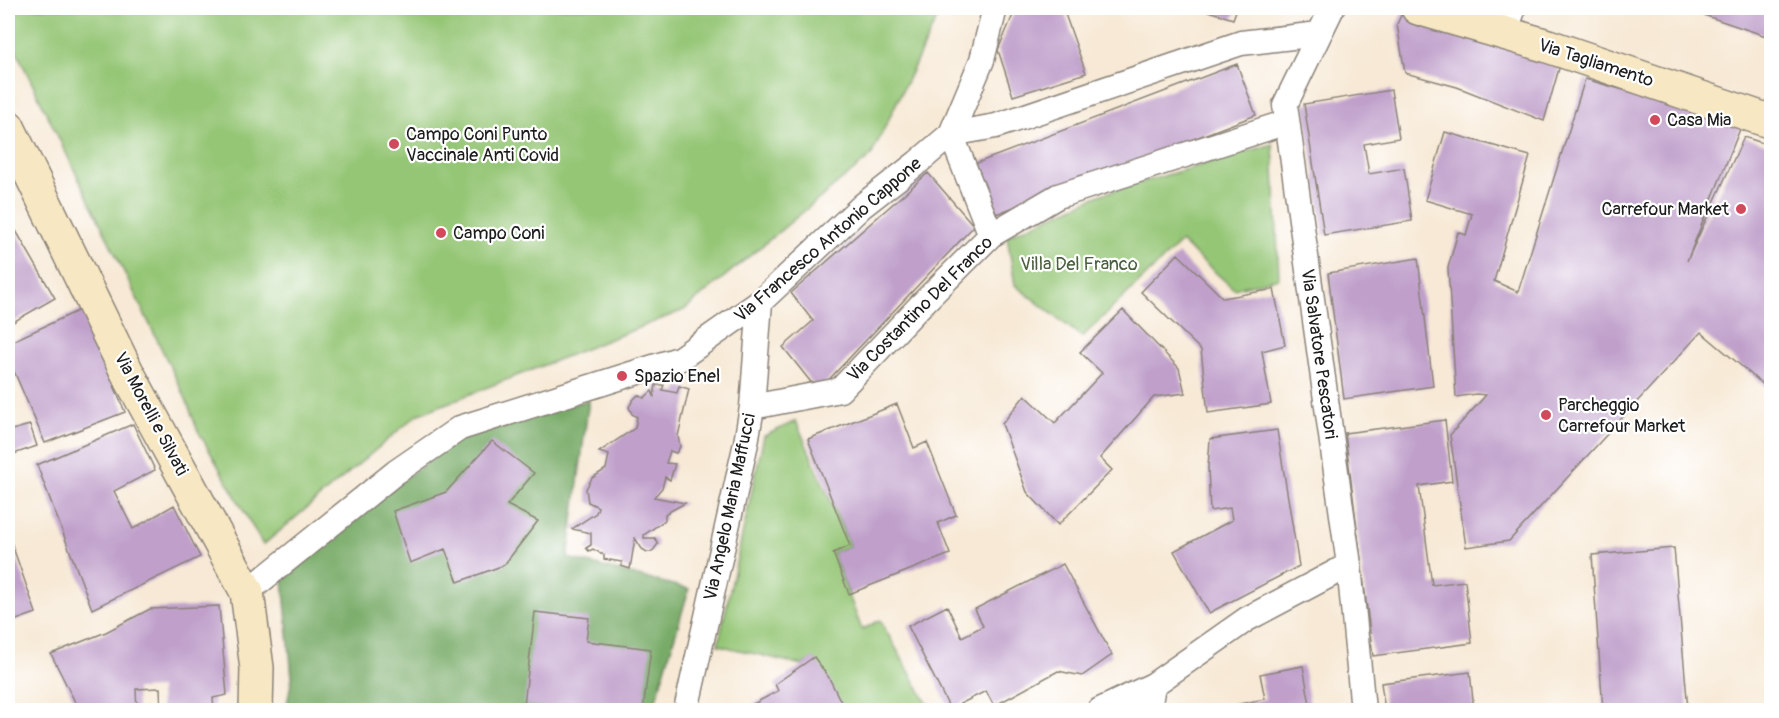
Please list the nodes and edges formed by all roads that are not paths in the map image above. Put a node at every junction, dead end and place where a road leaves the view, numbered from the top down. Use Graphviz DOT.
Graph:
graph roads {
  1 [pos="995,8"];
  2 [pos="1332,8"];
  3 [pos="1419,8"];
  4 [pos="1509,21"];
  5 [pos="1319,34"];
  6 [pos="1287,122"];
  7 [pos="1772,122"];
  8 [pos="8,127"];
  9 [pos="951,134"];
  10 [pos="991,235"];
  11 [pos="760,302"];
  12 [pos="752,406"];
  13 [pos="1349,565"];
  14 [pos="247,592"];
  15 [pos="1153,685"];
  16 [pos="256,711"];
  17 [pos="686,711"];
  18 [pos="1100,711"];
  19 [pos="1149,711"];
  20 [pos="1363,711"];
  1 -- 9 [label="street"];
  2 -- 5 [label="street, Via Salvatore Pescatori"];
  3 -- 4 [label="main road, Via Tagliamento"];
  4 -- 7 [label="main road, Via Tagliamento"];
  5 -- 6 [label="street, Via Salvatore Pescatori"];
  5 -- 9 [label="street"];
  6 -- 10 [label="street, Via Costantino Del Franco"];
  6 -- 13 [label="street, Via Salvatore Pescatori"];
  8 -- 14 [label="main road, Via Morelli e Silvati"];
  9 -- 10 [label="street"];
  9 -- 11 [label="street, Via Francesco Antonio Cappone"];
  10 -- 12 [label="street, Via Costantino Del Franco"];
  11 -- 12 [label="street, Via Angelo Maria Maffucci"];
  11 -- 14 [label="street, Via Francesco Antonio Cappone"];
  12 -- 17 [label="street, Via Angelo Maria Maffucci"];
  13 -- 15 [label="street"];
  13 -- 20 [label="street, Via Salvatore Pescatori"];
  14 -- 16 [label="main road, Via Morelli e Silvati"];
  15 -- 18 [label="street"];
  15 -- 19 [label="street"];
}
